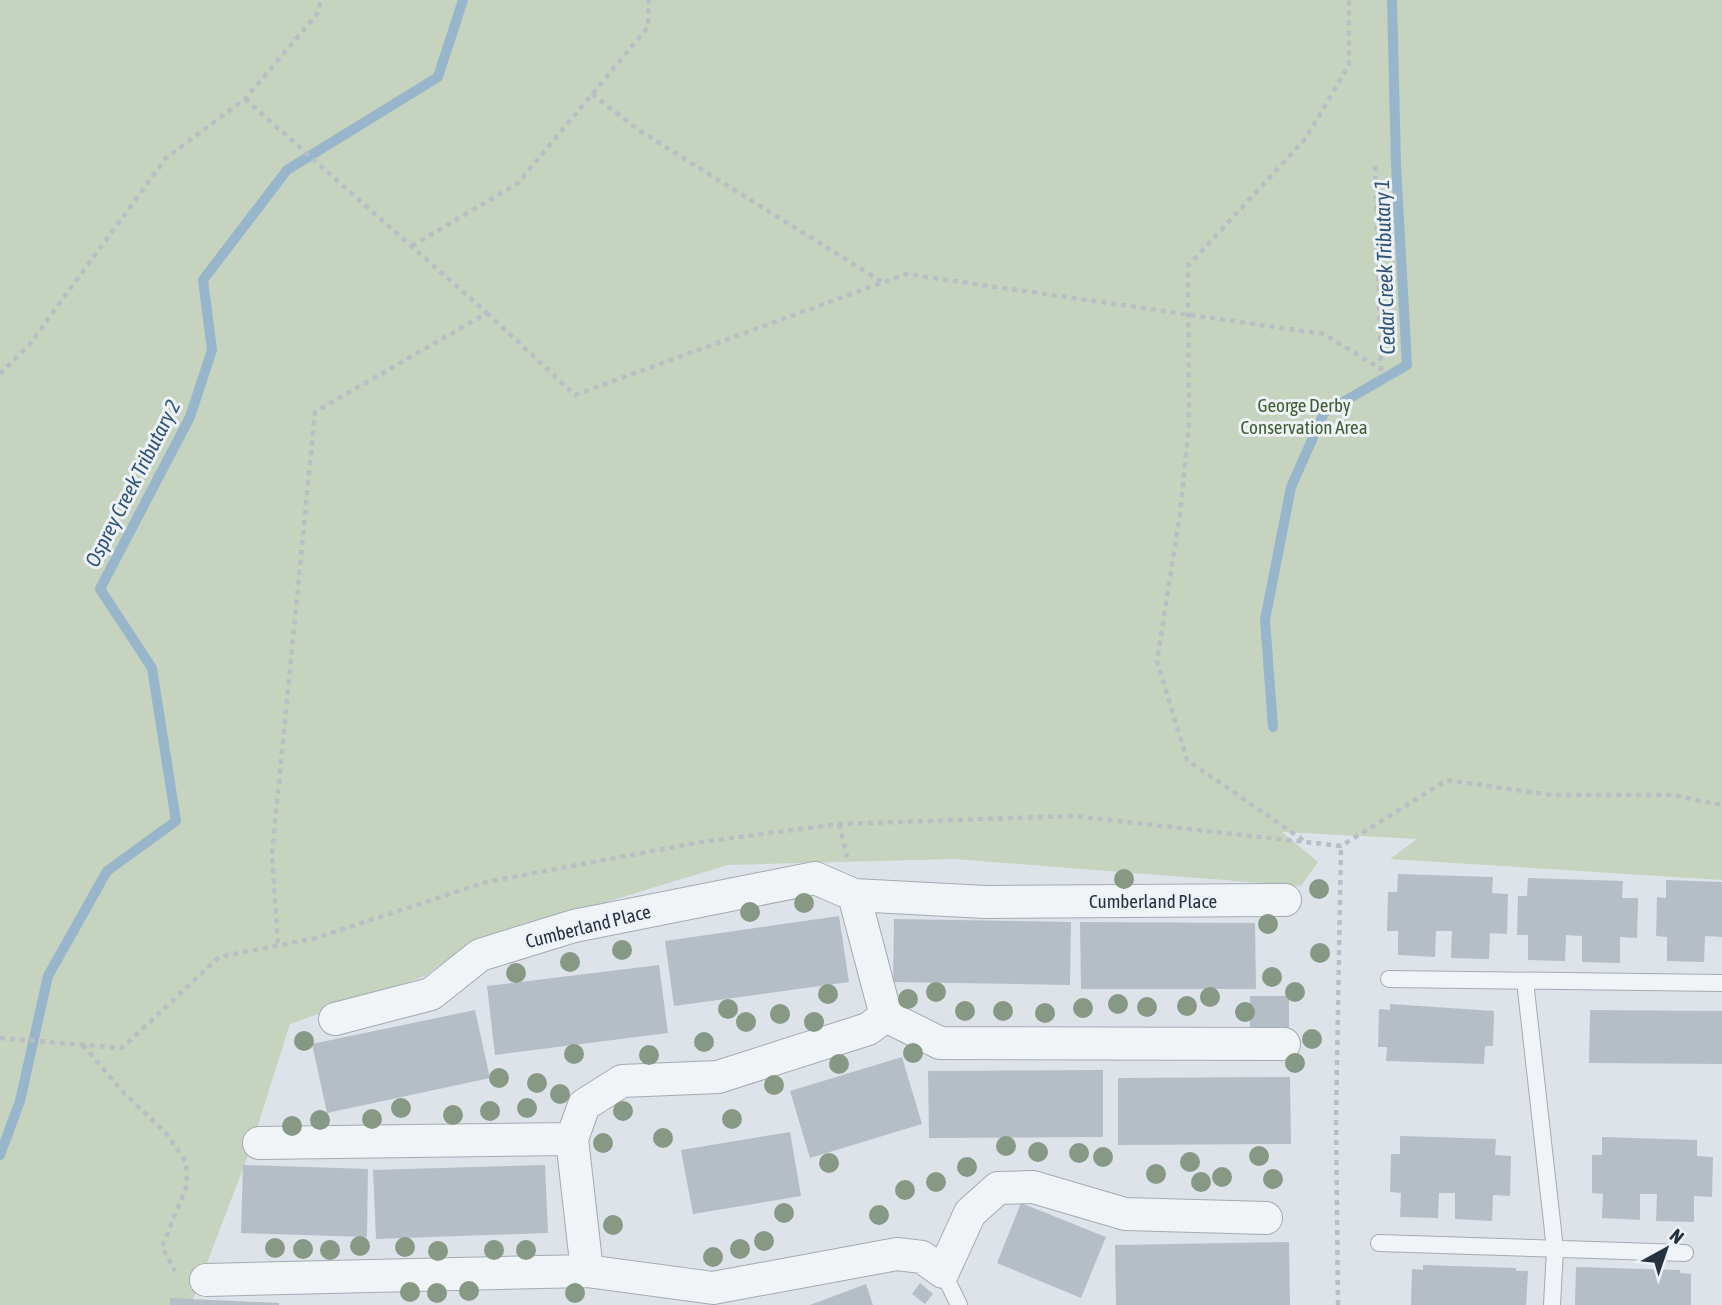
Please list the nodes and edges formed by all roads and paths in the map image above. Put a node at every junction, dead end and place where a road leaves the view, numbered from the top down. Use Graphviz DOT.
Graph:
graph roads {
  1 [pos="321,0"];
  2 [pos="649,0"];
  3 [pos="1349,0"];
  4 [pos="592,94"];
  5 [pos="245,99"];
  6 [pos="1375,164"];
  7 [pos="412,246"];
  8 [pos="883,282"];
  9 [pos="487,313"];
  10 [pos="1189,313"];
  11 [pos="0,374"];
  12 [pos="1722,805"];
  13 [pos="839,824"];
  14 [pos="1305,842"];
  15 [pos="844,843"];
  16 [pos="854,895"];
  17 [pos="1284,900"];
  18 [pos="278,945"];
  19 [pos="1389,979"];
  20 [pos="1525,981"];
  21 [pos="1722,983"];
  22 [pos="886,1016"];
  23 [pos="335,1019"];
  24 [pos="0,1038"];
  25 [pos="51,1042"];
  26 [pos="1284,1044"];
  27 [pos="83,1045"];
  28 [pos="572,1139"];
  29 [pos="259,1143"];
  30 [pos="1266,1218"];
  31 [pos="1379,1243"];
  32 [pos="1555,1249"];
  33 [pos="1685,1253"];
  34 [pos="173,1270"];
  35 [pos="587,1271"];
  36 [pos="943,1272"];
  37 [pos="206,1280"];
  38 [pos="959,1305"];
  39 [pos="1338,1305"];
  40 [pos="1552,1305"];
  1 -- 5 [label="path"];
  2 -- 4 [label="path"];
  3 -- 10 [label="path"];
  4 -- 7 [label="path"];
  4 -- 8 [label="path"];
  5 -- 7 [label="path"];
  5 -- 11 [label="path"];
  6 -- 10 [label="path"];
  7 -- 9 [label="path"];
  8 -- 9 [label="path"];
  8 -- 10 [label="path"];
  9 -- 18 [label="path"];
  10 -- 14 [label="path"];
  12 -- 39 [label="path"];
  13 -- 15 [label="path"];
  16 -- 17 [label="street, Cumberland Place"];
  16 -- 22 [label="street"];
  16 -- 23 [label="street, Cumberland Place"];
  19 -- 20 [label="lane"];
  20 -- 21 [label="lane"];
  20 -- 32 [label="lane"];
  22 -- 26 [label="street"];
  22 -- 28 [label="street"];
  24 -- 25 [label="path"];
  27 -- 34 [label="path"];
  28 -- 29 [label="street"];
  28 -- 35 [label="street"];
  30 -- 36 [label="street"];
  31 -- 32 [label="lane"];
  32 -- 33 [label="lane"];
  32 -- 40 [label="lane"];
  35 -- 36 [label="street"];
  35 -- 37 [label="street"];
  36 -- 38 [label="lane"];
}
